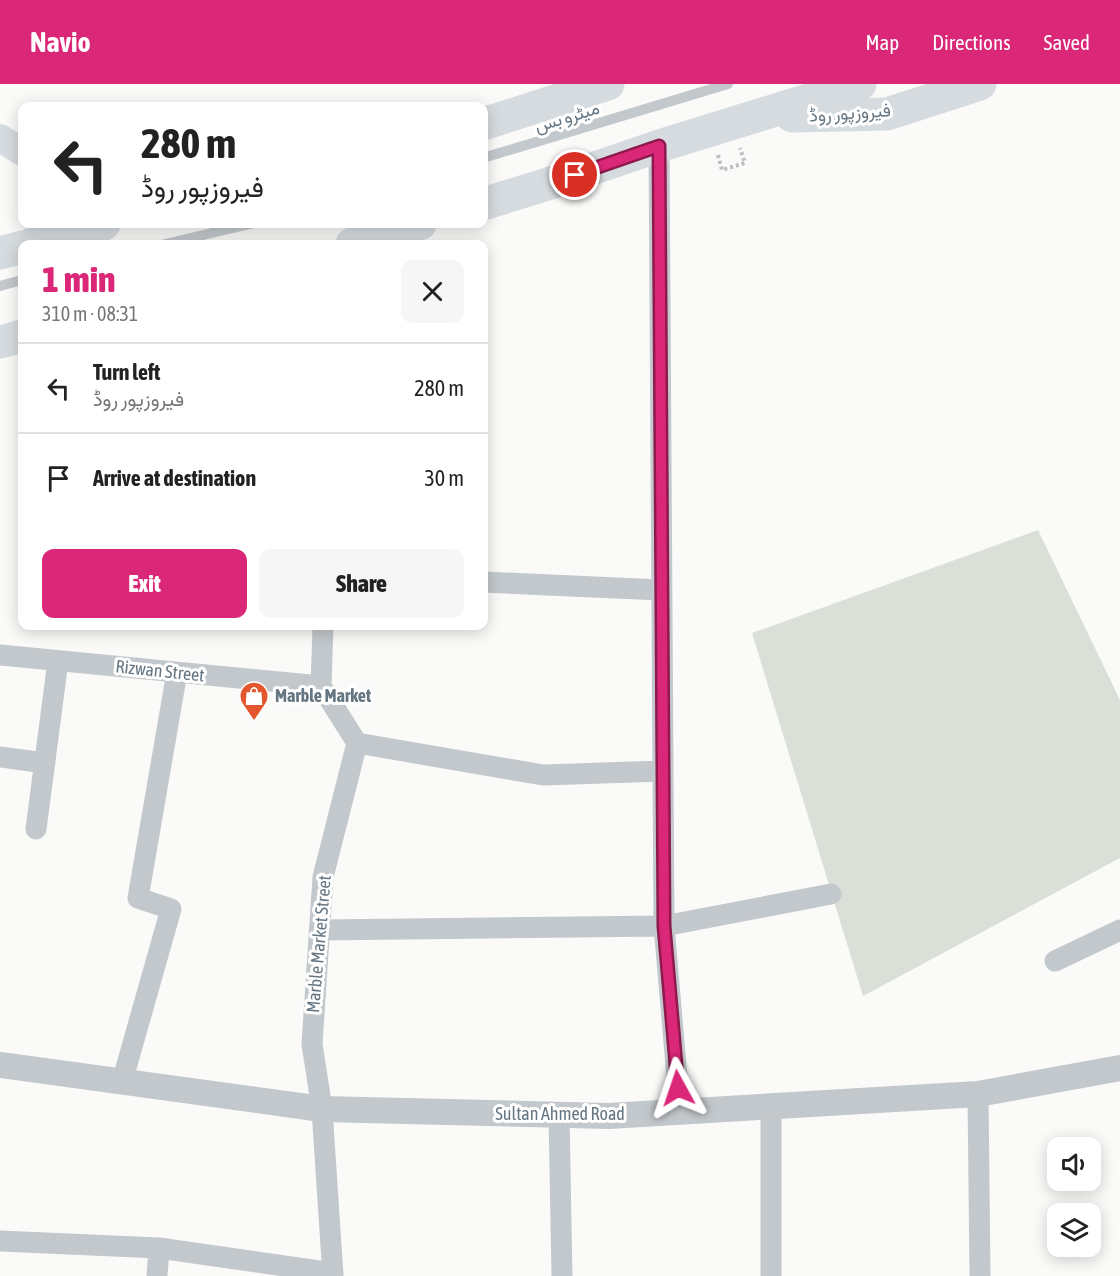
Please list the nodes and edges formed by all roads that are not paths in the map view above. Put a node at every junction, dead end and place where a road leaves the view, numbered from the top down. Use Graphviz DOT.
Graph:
graph roads {
  1 [pos="609,84"];
  2 [pos="728,84"];
  3 [pos="860,84"];
  4 [pos="981,84"];
  5 [pos="751,117"];
  6 [pos="488,122"];
  7 [pos="0,138"];
  8 [pos="659,146"];
  9 [pos="18,149"];
  10 [pos="488,156"];
  11 [pos="488,202"];
  12 [pos="90,228"];
  13 [pos="232,228"];
  14 [pos="406,228"];
  15 [pos="46,240"];
  16 [pos="182,240"];
  17 [pos="366,240"];
  18 [pos="18,248"];
  19 [pos="0,253"];
  20 [pos="18,281"];
  21 [pos="0,286"];
  22 [pos="18,337"];
  23 [pos="0,342"];
  24 [pos="488,582"];
  25 [pos="661,590"];
  26 [pos="323,630"];
  27 [pos="0,655"];
  28 [pos="58,661"];
  29 [pos="177,672"];
  30 [pos="321,686"];
  31 [pos="357,742"];
  32 [pos="0,757"];
  33 [pos="45,763"];
  34 [pos="663,771"];
  35 [pos="36,829"];
  36 [pos="831,894"];
  37 [pos="664,926"];
  38 [pos="320,930"];
  39 [pos="1120,930"];
  40 [pos="1055,961"];
  41 [pos="0,1065"];
  42 [pos="1120,1068"];
  43 [pos="122,1082"];
  44 [pos="978,1094"];
  45 [pos="771,1106"];
  46 [pos="322,1109"];
  47 [pos="680,1112"];
  48 [pos="560,1115"];
  49 [pos="0,1240"];
  50 [pos="159,1248"];
  51 [pos="333,1274"];
  52 [pos="157,1276"];
  53 [pos="562,1276"];
  54 [pos="771,1276"];
  55 [pos="980,1276"];
  1 -- 6 [label="main road"];
  2 -- 10 [label="lane, میٹرو بس"];
  3 -- 5 [label="main road, فیروزپور روڈ"];
  4 -- 5 [label="main road, فیروزپور روڈ"];
  5 -- 8 [label="main road, فیروزپور روڈ"];
  7 -- 9 [label="main road"];
  8 -- 11 [label="main road, فیروزپور روڈ"];
  8 -- 25 [label="street"];
  12 -- 15 [label="main road"];
  13 -- 16 [label="lane"];
  14 -- 17 [label="main road"];
  18 -- 19 [label="main road"];
  20 -- 21 [label="lane"];
  22 -- 23 [label="main road"];
  24 -- 25 [label="street"];
  25 -- 34 [label="street"];
  26 -- 30 [label="street"];
  27 -- 28 [label="street, Rizwan Street"];
  28 -- 29 [label="street, Rizwan Street"];
  28 -- 33 [label="street"];
  29 -- 30 [label="street, Rizwan Street"];
  29 -- 43 [label="street"];
  30 -- 31 [label="street"];
  31 -- 34 [label="street"];
  31 -- 38 [label="street, Marble Market Street"];
  32 -- 33 [label="street"];
  33 -- 35 [label="street"];
  34 -- 37 [label="street"];
  36 -- 37 [label="street"];
  37 -- 38 [label="street"];
  37 -- 47 [label="street"];
  38 -- 46 [label="street, Marble Market Street"];
  39 -- 40 [label="street"];
  41 -- 43 [label="street, Sultan Ahmed Road"];
  42 -- 44 [label="street, Sultan Ahmed Road"];
  43 -- 46 [label="street, Sultan Ahmed Road"];
  44 -- 45 [label="street, Sultan Ahmed Road"];
  44 -- 55 [label="street"];
  45 -- 47 [label="street, Sultan Ahmed Road"];
  45 -- 54 [label="street"];
  46 -- 48 [label="street, Sultan Ahmed Road"];
  46 -- 51 [label="street, Marble Market Street"];
  47 -- 48 [label="street, Sultan Ahmed Road"];
  48 -- 53 [label="street"];
  49 -- 50 [label="street"];
  50 -- 51 [label="street"];
  50 -- 52 [label="street"];
}
